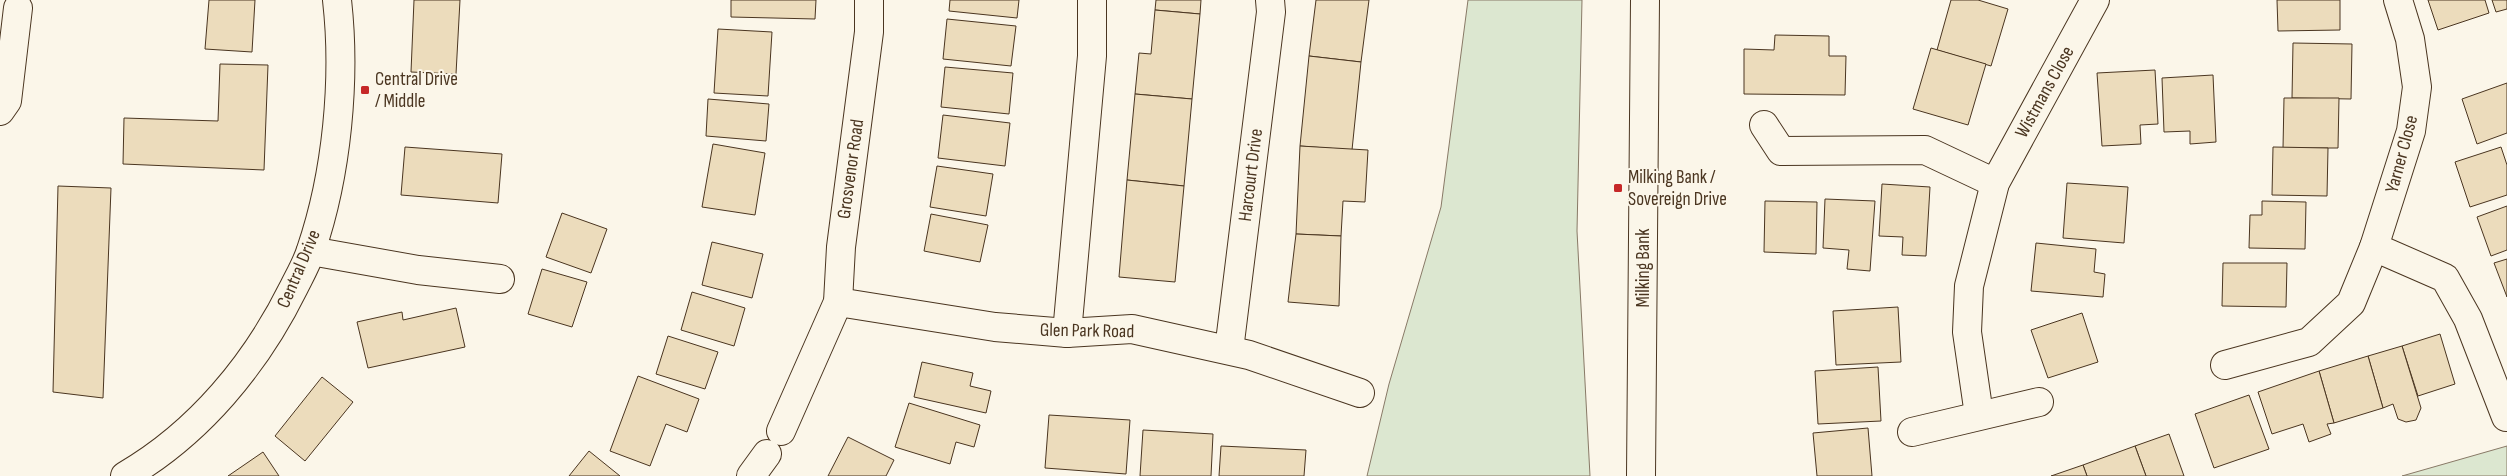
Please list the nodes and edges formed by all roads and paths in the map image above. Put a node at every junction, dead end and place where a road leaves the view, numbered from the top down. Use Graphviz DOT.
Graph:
graph roads {
  1 [pos="337,0"];
  2 [pos="869,0"];
  3 [pos="1092,0"];
  4 [pos="1270,0"];
  5 [pos="1645,0"];
  6 [pos="2095,0"];
  7 [pos="2398,0"];
  8 [pos="18,8"];
  9 [pos="0,111"];
  10 [pos="1764,125"];
  11 [pos="1995,183"];
  12 [pos="2374,248"];
  13 [pos="311,251"];
  14 [pos="500,279"];
  15 [pos="838,302"];
  16 [pos="1067,333"];
  17 [pos="1228,350"];
  18 [pos="2225,365"];
  19 [pos="1360,393"];
  20 [pos="2039,402"];
  21 [pos="1980,415"];
  22 [pos="2506,417"];
  23 [pos="781,431"];
  24 [pos="1912,432"];
  25 [pos="767,454"];
  26 [pos="125,476"];
  27 [pos="751,476"];
  28 [pos="1641,476"];
  1 -- 13 [label="street, Central Drive"];
  2 -- 15 [label="street, Grosvenor Road"];
  3 -- 16 [label="street"];
  4 -- 17 [label="street, Harcourt Drive"];
  5 -- 28 [label="street, Milking Bank"];
  6 -- 11 [label="street, Wistmans Close"];
  7 -- 12 [label="street, Yarner Close"];
  8 -- 9 [label="street"];
  10 -- 11 [label="street"];
  11 -- 21 [label="street, Wistmans Close"];
  12 -- 18 [label="street, Yarner Close"];
  12 -- 22 [label="street"];
  13 -- 14 [label="street"];
  13 -- 26 [label="street, Central Drive"];
  15 -- 16 [label="street, Glen Park Road"];
  15 -- 23 [label="street, Grosvenor Road"];
  16 -- 17 [label="street, Glen Park Road"];
  17 -- 19 [label="street, Glen Park Road"];
  20 -- 21 [label="street"];
  21 -- 24 [label="street"];
  25 -- 27 [label="street"];
}
